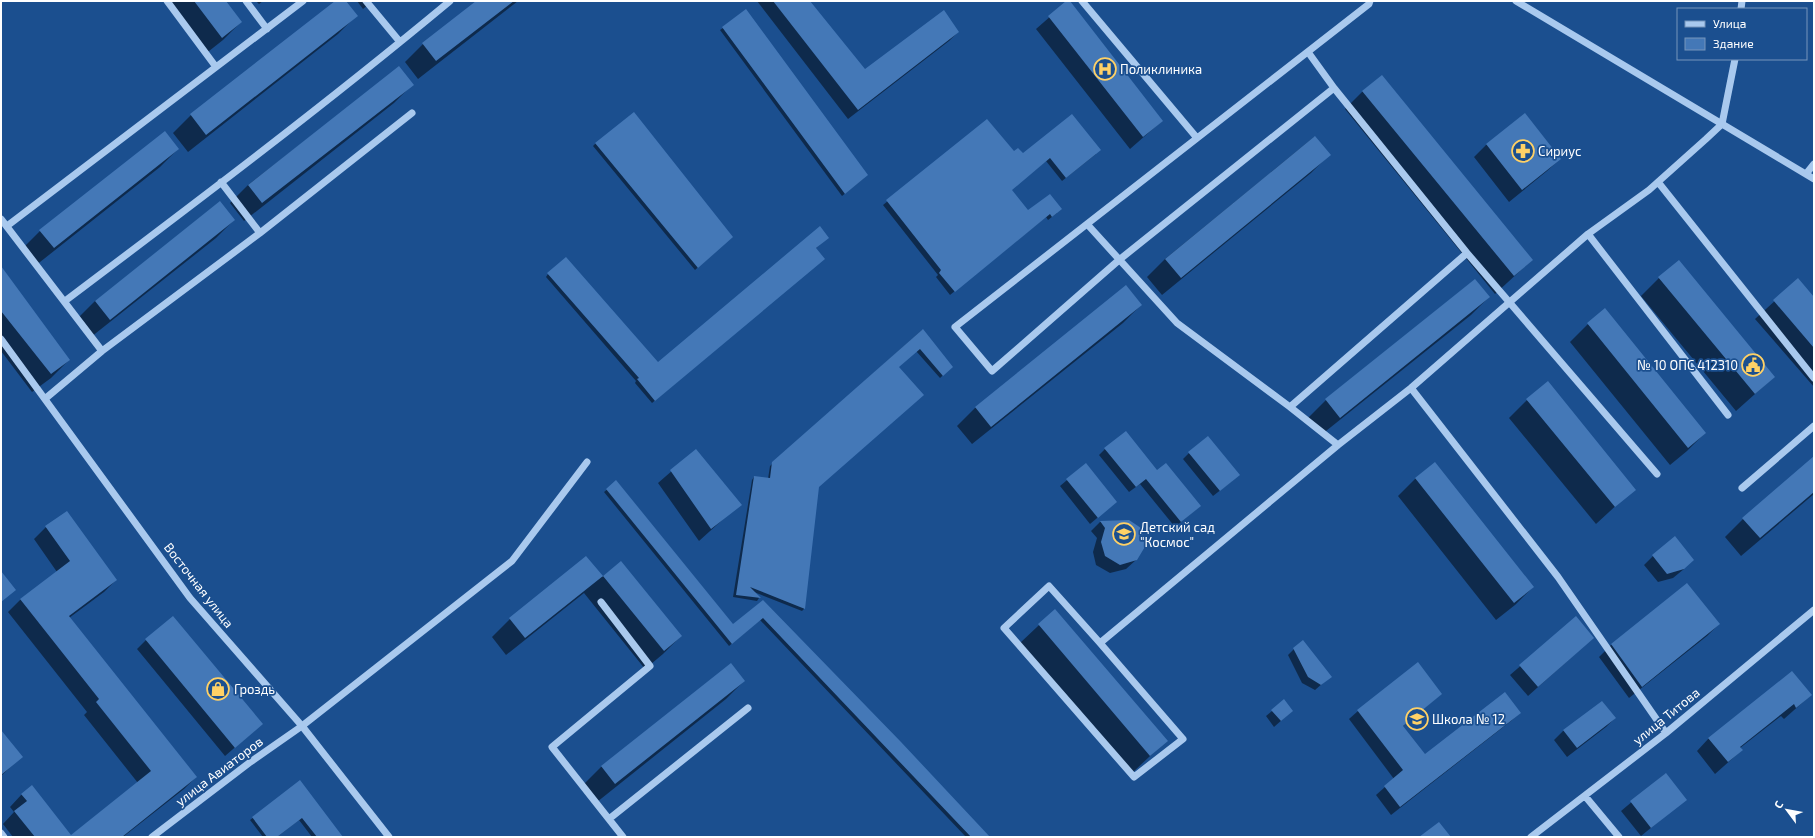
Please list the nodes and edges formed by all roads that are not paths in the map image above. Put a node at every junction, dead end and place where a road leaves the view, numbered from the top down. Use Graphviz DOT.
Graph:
graph roads {
  1 [pos="167,1"];
  2 [pos="246,1"];
  3 [pos="303,1"];
  4 [pos="366,1"];
  5 [pos="450,1"];
  6 [pos="1082,1"];
  7 [pos="1370,1"];
  8 [pos="1516,1"];
  9 [pos="267,29"];
  10 [pos="400,42"];
  11 [pos="1308,52"];
  12 [pos="1735,60"];
  13 [pos="216,67"];
  14 [pos="1334,88"];
  15 [pos="412,113"];
  16 [pos="1722,124"];
  17 [pos="1197,138"];
  18 [pos="1814,164"];
  19 [pos="1806,174"];
  20 [pos="1814,179"];
  21 [pos="221,182"];
  22 [pos="1658,182"];
  23 [pos="1,219"];
  24 [pos="1087,224"];
  25 [pos="7,226"];
  26 [pos="260,233"];
  27 [pos="1588,234"];
  28 [pos="1467,253"];
  29 [pos="1119,260"];
  30 [pos="65,301"];
  31 [pos="1509,303"];
  32 [pos="1,339"];
  33 [pos="102,351"];
  34 [pos="1814,378"];
  35 [pos="1411,388"];
  36 [pos="46,398"];
  37 [pos="1290,407"];
  38 [pos="1728,415"];
  39 [pos="1814,426"];
  40 [pos="1338,445"];
  41 [pos="587,462"];
  42 [pos="1657,474"];
  43 [pos="1742,488"];
  44 [pos="602,602"];
  45 [pos="1814,610"];
  46 [pos="1100,643"];
  47 [pos="748,708"];
  48 [pos="302,726"];
  49 [pos="1666,733"];
  50 [pos="1586,796"];
  51 [pos="609,819"];
  52 [pos="1,833"];
  53 [pos="4,837"];
  54 [pos="152,837"];
  55 [pos="389,837"];
  56 [pos="623,837"];
  57 [pos="1531,837"];
  58 [pos="1619,837"];
  1 -- 13 [label="street"];
  2 -- 9 [label="street"];
  3 -- 9 [label="street"];
  4 -- 10 [label="street"];
  5 -- 10 [label="street"];
  6 -- 17 [label="street"];
  7 -- 11 [label="street"];
  8 -- 16 [label="street"];
  9 -- 13 [label="street"];
  10 -- 21 [label="street"];
  11 -- 14 [label="street"];
  11 -- 17 [label="street"];
  12 -- 16 [label="street"];
  13 -- 25 [label="street"];
  14 -- 28 [label="street"];
  14 -- 29 [label="street"];
  15 -- 26 [label="street"];
  16 -- 19 [label="street"];
  16 -- 22 [label="street"];
  17 -- 24 [label="street"];
  18 -- 19 [label="street"];
  19 -- 20 [label="street"];
  21 -- 26 [label="street"];
  21 -- 30 [label="street"];
  22 -- 27 [label="street"];
  22 -- 34 [label="street"];
  23 -- 25 [label="street"];
  24 -- 29 [label="street"];
  24 -- 29 [label="street"];
  25 -- 30 [label="street"];
  26 -- 33 [label="street"];
  27 -- 31 [label="street"];
  27 -- 38 [label="street"];
  28 -- 31 [label="street"];
  28 -- 37 [label="street"];
  29 -- 37 [label="street"];
  30 -- 33 [label="street"];
  31 -- 35 [label="street"];
  31 -- 42 [label="street"];
  32 -- 36 [label="street, Восточная улица"];
  33 -- 36 [label="street"];
  35 -- 40 [label="street"];
  35 -- 49 [label="street"];
  36 -- 48 [label="street, Восточная улица"];
  37 -- 40 [label="street"];
  39 -- 43 [label="street"];
  40 -- 46 [label="street"];
  41 -- 48 [label="street, улица Авиаторов"];
  44 -- 51 [label="street"];
  45 -- 49 [label="street, улица Титова"];
  46 -- 46 [label="street"];
  47 -- 51 [label="street"];
  48 -- 54 [label="street, улица Авиаторов"];
  48 -- 55 [label="street, Восточная улица"];
  49 -- 50 [label="street, улица Титова"];
  50 -- 57 [label="street, улица Титова"];
  50 -- 58 [label="street"];
  51 -- 56 [label="street"];
  52 -- 53 [label="street"];
}
